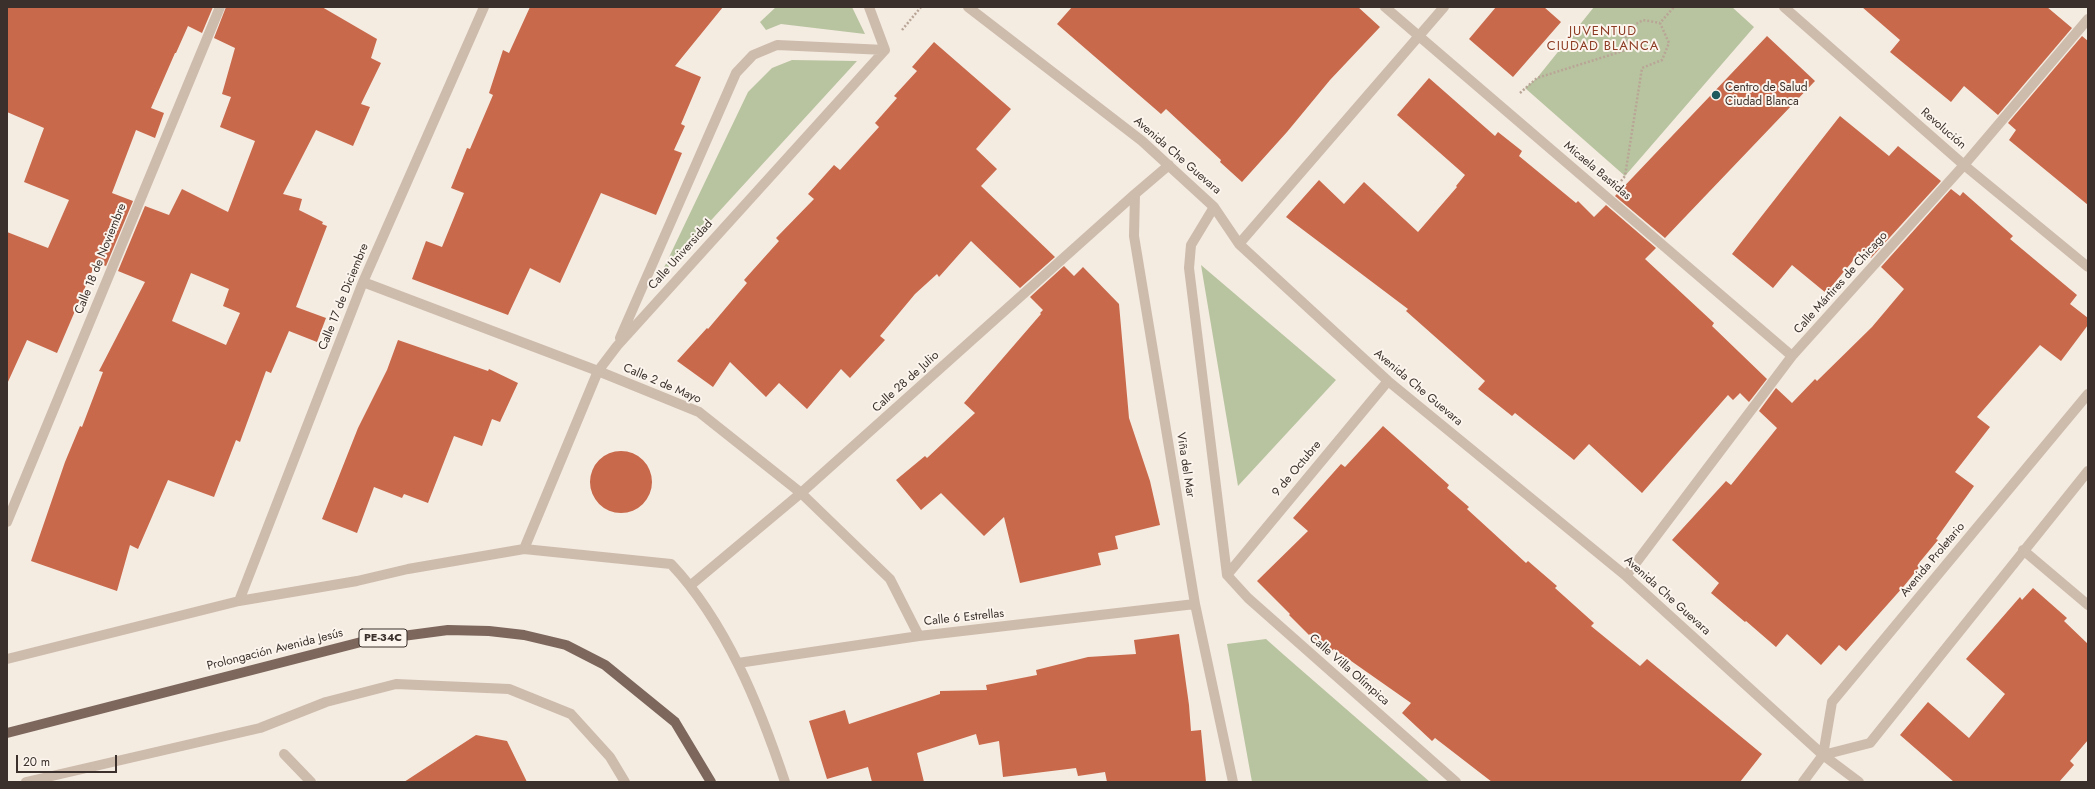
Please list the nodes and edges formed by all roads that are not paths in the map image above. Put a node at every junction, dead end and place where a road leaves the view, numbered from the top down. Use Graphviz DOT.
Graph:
graph roads {
  1 [pos="220,7"];
  2 [pos="484,7"];
  3 [pos="869,7"];
  4 [pos="968,7"];
  5 [pos="1385,7"];
  6 [pos="1444,7"];
  7 [pos="1784,7"];
  8 [pos="2088,19"];
  9 [pos="1419,37"];
  10 [pos="885,50"];
  11 [pos="1169,165"];
  12 [pos="1964,165"];
  13 [pos="1135,194"];
  14 [pos="1214,207"];
  15 [pos="1239,244"];
  16 [pos="2088,267"];
  17 [pos="363,282"];
  18 [pos="617,346"];
  19 [pos="1792,356"];
  20 [pos="598,371"];
  21 [pos="1388,381"];
  22 [pos="2088,394"];
  23 [pos="2088,471"];
  24 [pos="801,493"];
  25 [pos="7,522"];
  26 [pos="524,549"];
  27 [pos="2023,550"];
  28 [pos="1227,574"];
  29 [pos="1626,576"];
  30 [pos="690,585"];
  31 [pos="239,601"];
  32 [pos="1195,604"];
  33 [pos="2088,605"];
  34 [pos="919,636"];
  35 [pos="7,659"];
  36 [pos="738,663"];
  37 [pos="7,733"];
  38 [pos="284,754"];
  39 [pos="1823,755"];
  40 [pos="26,782"];
  41 [pos="312,782"];
  42 [pos="625,782"];
  43 [pos="711,782"];
  44 [pos="785,782"];
  45 [pos="1233,782"];
  46 [pos="1456,782"];
  47 [pos="1803,782"];
  48 [pos="1860,782"];
  1 -- 25 [label="street, Calle 18 de Noviembre"];
  2 -- 17 [label="street, Calle 17 de Diciembre"];
  3 -- 10 [label="street"];
  4 -- 11 [label="street, Avenida Che Guevara"];
  5 -- 9 [label="street, Micaela Bastidas"];
  6 -- 9 [label="street"];
  7 -- 12 [label="street, Revolución"];
  8 -- 12 [label="street, Calle Mártires de Chicago"];
  9 -- 15 [label="street"];
  9 -- 19 [label="street, Micaela Bastidas"];
  10 -- 18 [label="street, Calle Universidad"];
  10 -- 18 [label="street"];
  11 -- 13 [label="street"];
  11 -- 14 [label="street, Avenida Che Guevara"];
  12 -- 16 [label="street, Revolución"];
  12 -- 19 [label="street, Calle Mártires de Chicago"];
  13 -- 24 [label="street, Calle 28 de Julio"];
  13 -- 32 [label="street, Viña del Mar"];
  14 -- 15 [label="street, Avenida Che Guevara"];
  14 -- 28 [label="street"];
  15 -- 21 [label="street, Avenida Che Guevara"];
  17 -- 20 [label="street, Calle 2 de Mayo"];
  17 -- 31 [label="street, Calle 17 de Diciembre"];
  18 -- 20 [label="street, Calle Universidad"];
  19 -- 29 [label="street, Calle Mártires de Chicago"];
  20 -- 24 [label="street, Calle 2 de Mayo"];
  20 -- 26 [label="street, Calle Universidad"];
  21 -- 28 [label="street, 9 de Octubre"];
  21 -- 29 [label="street, Avenida Che Guevara"];
  22 -- 39 [label="street, Avenida Proletario"];
  23 -- 27 [label="street"];
  24 -- 30 [label="street, Calle 28 de Julio"];
  24 -- 34 [label="street, Calle 2 de Mayo"];
  26 -- 30 [label="street"];
  26 -- 31 [label="street"];
  27 -- 33 [label="street"];
  27 -- 39 [label="street"];
  28 -- 46 [label="street, Calle Villa Olímpica"];
  29 -- 39 [label="street, Avenida Che Guevara"];
  30 -- 36 [label="street"];
  31 -- 35 [label="street"];
  32 -- 34 [label="street, Calle 6 Estrellas"];
  32 -- 45 [label="street, Viña del Mar"];
  34 -- 36 [label="street, Calle 6 Estrellas"];
  36 -- 44 [label="street"];
  37 -- 43 [label="main road, Prolongación Avenida Jesús / PE-34C"];
  38 -- 41 [label="street"];
  39 -- 47 [label="street, Avenida Proletario"];
  39 -- 48 [label="street, Avenida Che Guevara"];
  40 -- 42 [label="street"];
}
